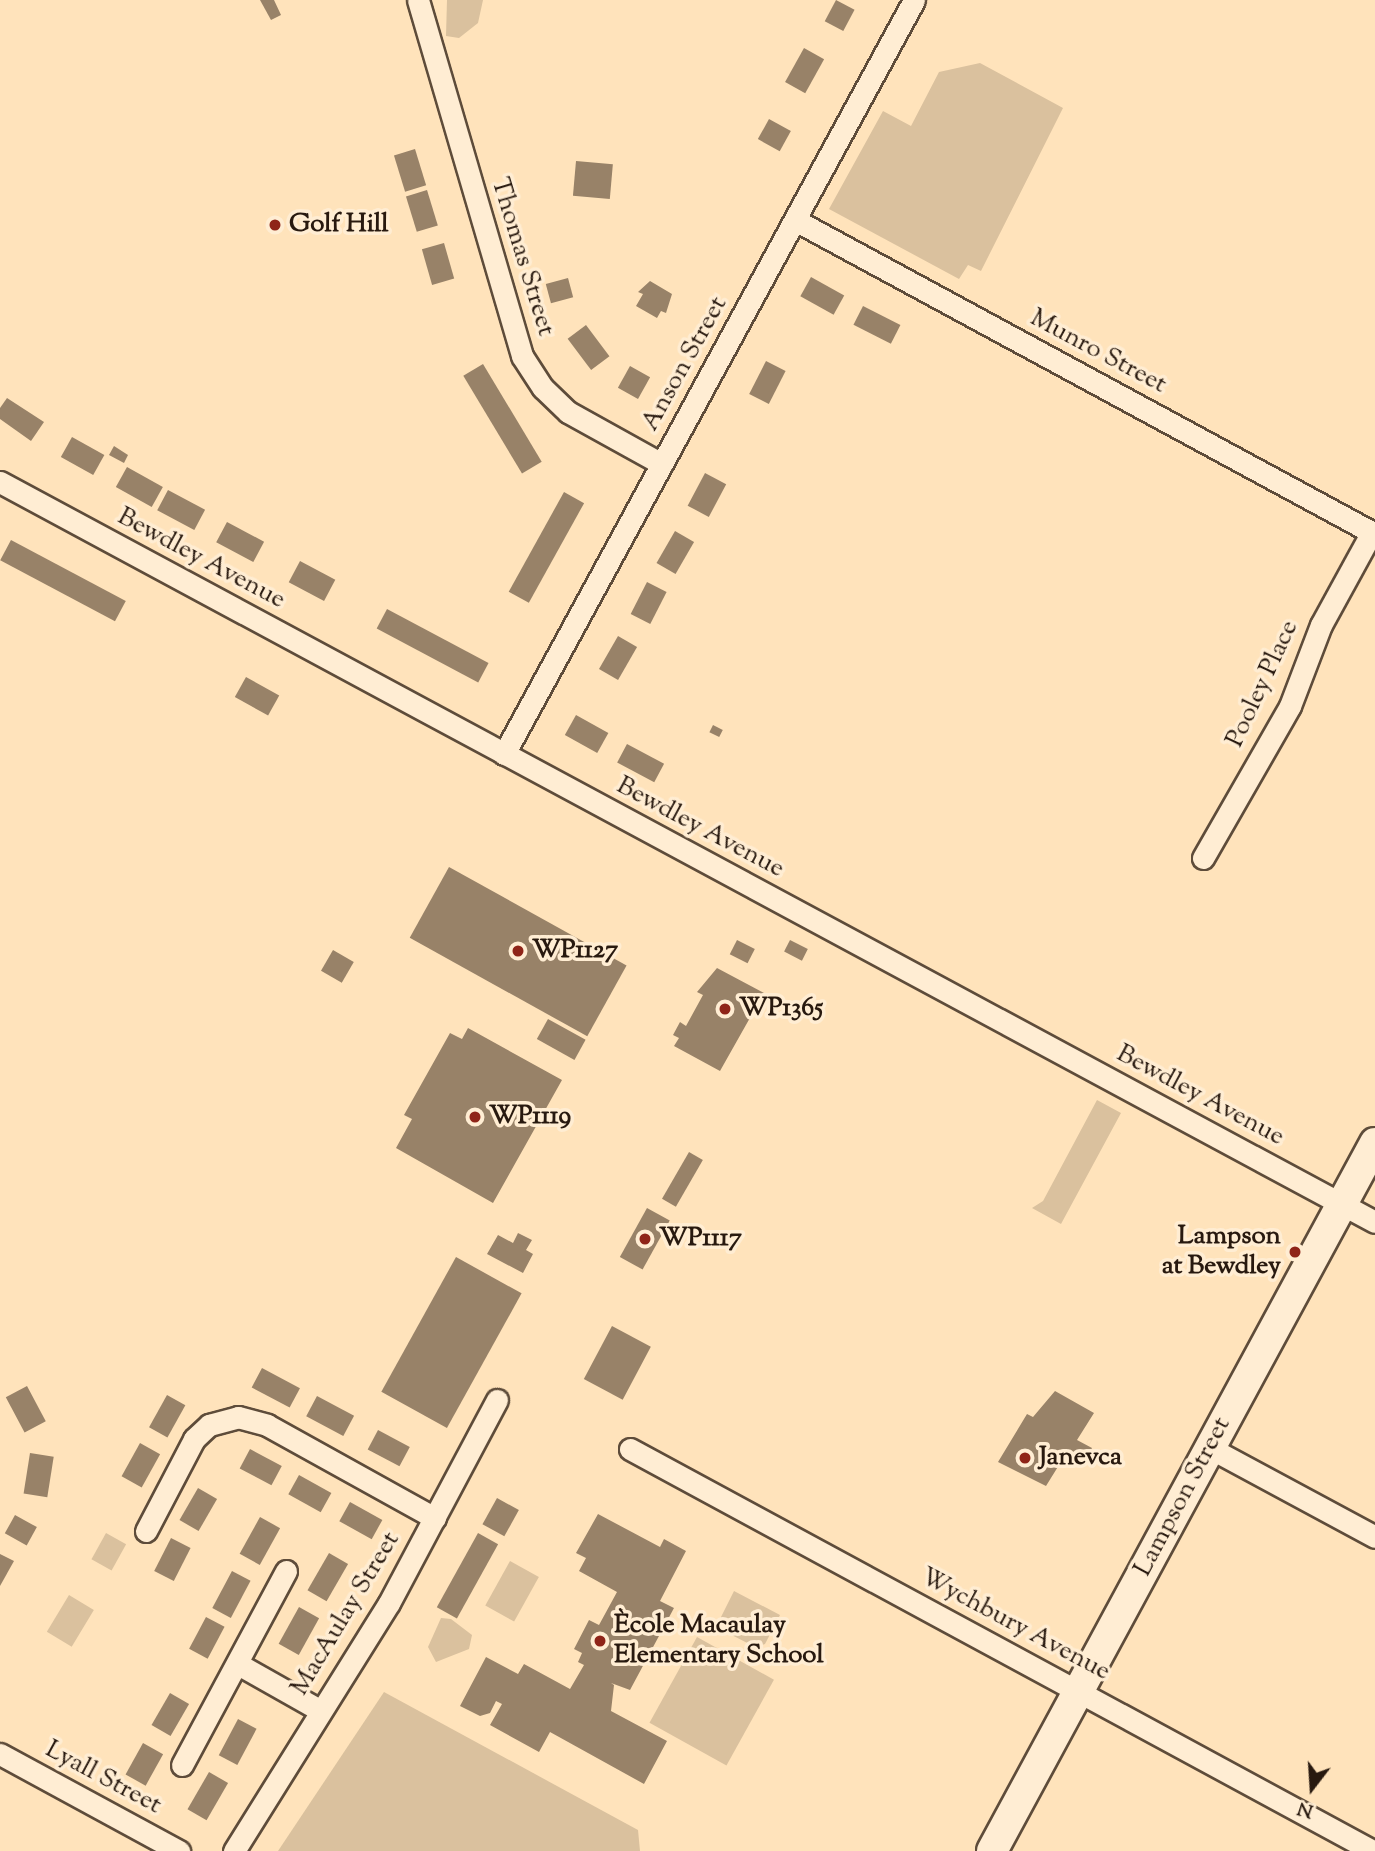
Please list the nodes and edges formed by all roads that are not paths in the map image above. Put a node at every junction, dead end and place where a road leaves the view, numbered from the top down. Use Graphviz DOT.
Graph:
graph roads {
  1 [pos="418,0"];
  2 [pos="914,0"];
  3 [pos="795,220"];
  4 [pos="662,464"];
  5 [pos="0,482"];
  6 [pos="1374,533"];
  7 [pos="504,754"];
  8 [pos="1203,858"];
  9 [pos="1375,1143"];
  10 [pos="1341,1204"];
  11 [pos="1375,1223"];
  12 [pos="497,1400"];
  13 [pos="1210,1448"];
  14 [pos="630,1449"];
  15 [pos="435,1518"];
  16 [pos="146,1531"];
  17 [pos="1375,1537"];
  18 [pos="286,1571"];
  19 [pos="237,1664"];
  20 [pos="1078,1691"];
  21 [pos="321,1711"];
  22 [pos="0,1754"];
  23 [pos="182,1765"];
  24 [pos="179,1851"];
  25 [pos="234,1851"];
  26 [pos="992,1851"];
  27 [pos="1373,1851"];
  1 -- 4 [label="street, Thomas Street"];
  2 -- 3 [label="street, Anson Street"];
  3 -- 4 [label="street, Anson Street"];
  3 -- 6 [label="street, Munro Street"];
  4 -- 7 [label="street, Anson Street"];
  5 -- 7 [label="street, Bewdley Avenue"];
  6 -- 8 [label="street, Pooley Place"];
  7 -- 10 [label="street, Bewdley Avenue"];
  9 -- 10 [label="street, Lampson Street"];
  10 -- 11 [label="street, Bewdley Avenue"];
  10 -- 13 [label="street, Lampson Street"];
  12 -- 15 [label="street, MacAulay Street"];
  13 -- 17 [label="street"];
  13 -- 20 [label="street, Lampson Street"];
  14 -- 20 [label="street, Wychbury Avenue"];
  15 -- 16 [label="street"];
  15 -- 21 [label="street, MacAulay Street"];
  18 -- 19 [label="street"];
  19 -- 21 [label="street"];
  19 -- 23 [label="street"];
  20 -- 26 [label="street, Lampson Street"];
  20 -- 27 [label="street, Wychbury Avenue"];
  21 -- 25 [label="street, MacAulay Street"];
  22 -- 24 [label="street, Lyall Street"];
}
